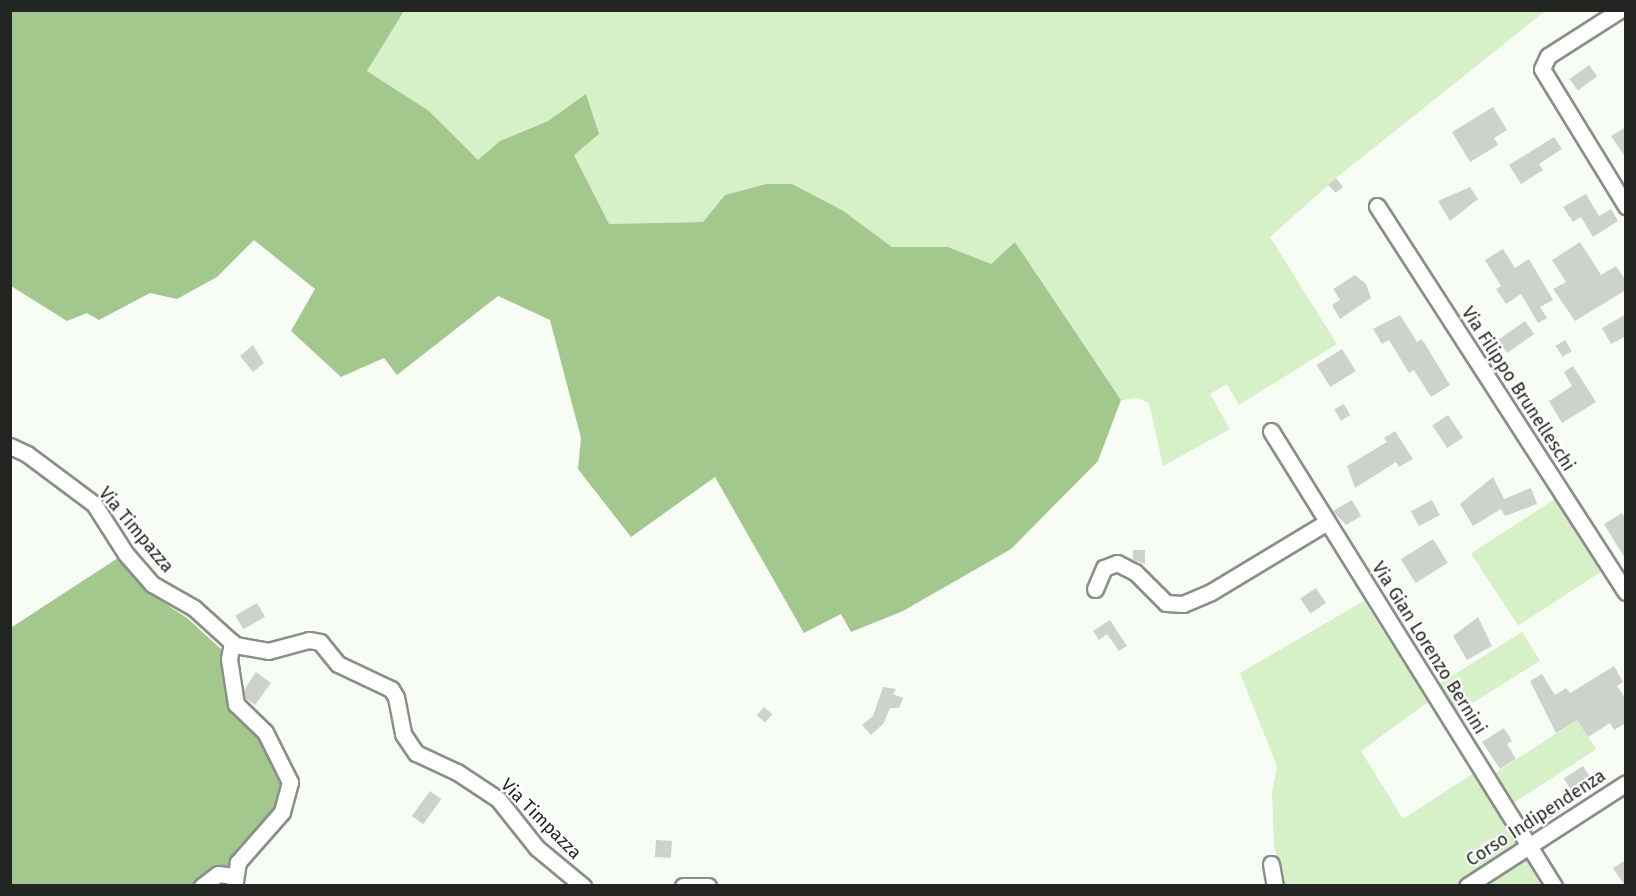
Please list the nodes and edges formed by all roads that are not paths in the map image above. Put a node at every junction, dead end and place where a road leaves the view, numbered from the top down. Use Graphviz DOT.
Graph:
graph roads {
  1 [pos="1620,10"];
  2 [pos="1377,206"];
  3 [pos="1626,206"];
  4 [pos="1271,431"];
  5 [pos="10,446"];
  6 [pos="1327,522"];
  7 [pos="1095,589"];
  8 [pos="1626,592"];
  9 [pos="232,642"];
  10 [pos="1626,783"];
  11 [pos="1530,846"];
  12 [pos="1271,864"];
  13 [pos="235,881"];
  14 [pos="202,885"];
  15 [pos="583,885"];
  16 [pos="683,885"];
  17 [pos="708,885"];
  18 [pos="1275,885"];
  19 [pos="1467,885"];
  20 [pos="1554,885"];
  1 -- 3 [label="street"];
  2 -- 8 [label="street, Via Filippo Brunelleschi"];
  4 -- 6 [label="street, Via Gian Lorenzo Bernini"];
  5 -- 9 [label="street, Via Timpazza"];
  6 -- 7 [label="street"];
  6 -- 11 [label="street, Via Gian Lorenzo Bernini"];
  9 -- 13 [label="street"];
  9 -- 15 [label="street, Via Timpazza"];
  10 -- 11 [label="street, Corso Indipendenza"];
  11 -- 19 [label="street, Corso Indipendenza"];
  11 -- 20 [label="street, Via Gian Lorenzo Bernini"];
  12 -- 18 [label="street"];
  13 -- 14 [label="street"];
  16 -- 17 [label="street"];
}
